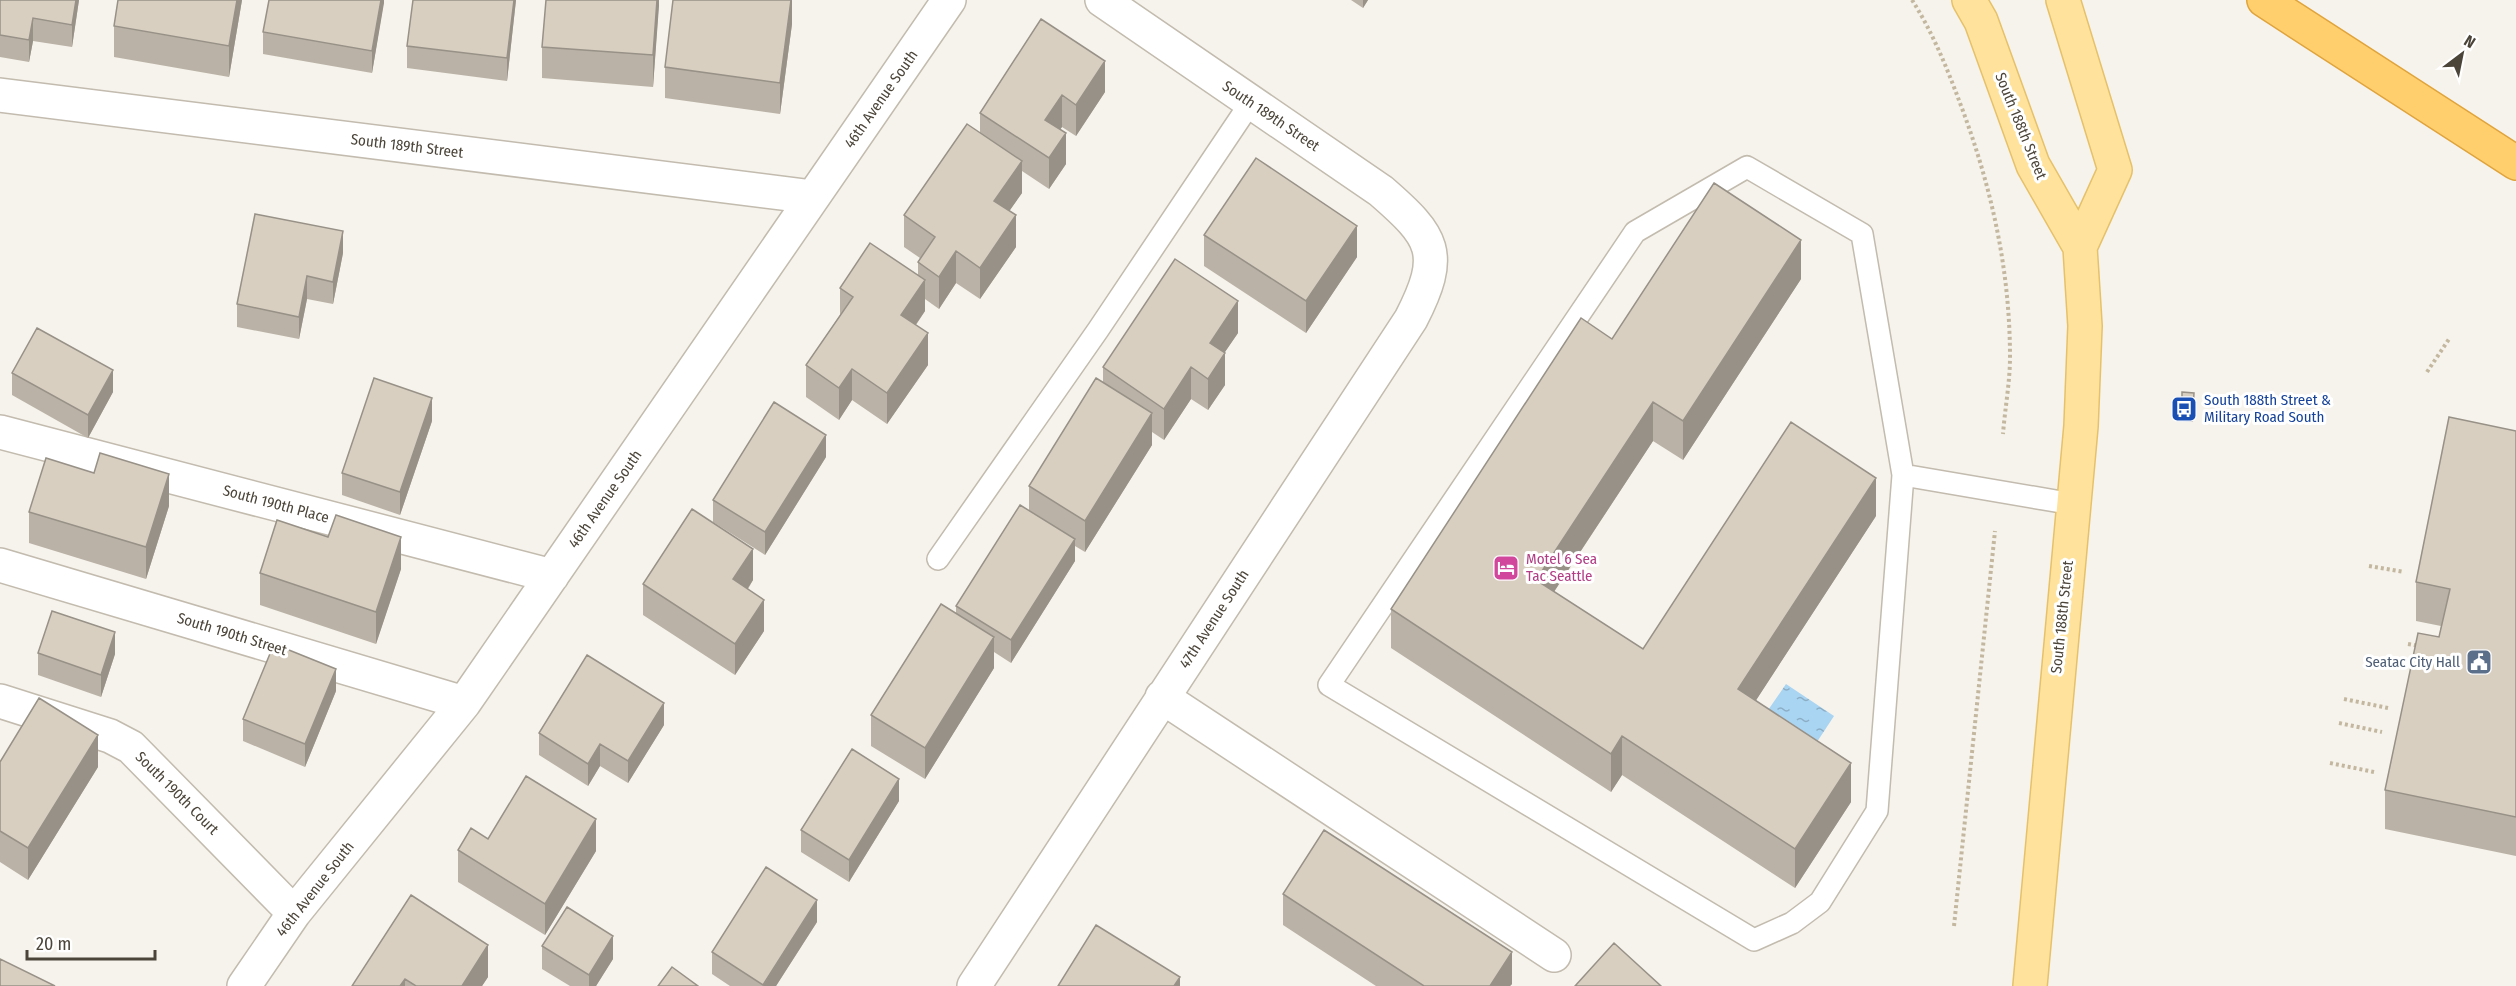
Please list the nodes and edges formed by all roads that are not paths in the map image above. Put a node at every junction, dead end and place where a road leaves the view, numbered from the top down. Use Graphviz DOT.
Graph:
graph roads {
  1 [pos="949,0"];
  2 [pos="1102,0"];
  3 [pos="1969,0"];
  4 [pos="2062,0"];
  5 [pos="2264,0"];
  6 [pos="0,94"];
  7 [pos="1251,102"];
  8 [pos="2516,163"];
  9 [pos="813,197"];
  10 [pos="1429,243"];
  11 [pos="2080,247"];
  12 [pos="0,432"];
  13 [pos="1903,474"];
  14 [pos="2073,504"];
  15 [pos="938,559"];
  16 [pos="0,565"];
  17 [pos="552,576"];
  18 [pos="1162,698"];
  19 [pos="0,701"];
  20 [pos="464,703"];
  21 [pos="294,913"];
  22 [pos="1554,955"];
  23 [pos="244,986"];
  24 [pos="974,986"];
  25 [pos="2030,986"];
  1 -- 9 [label="street, 46th Avenue South"];
  2 -- 7 [label="street, South 189th Street"];
  3 -- 11 [label="main road, South 188th Street"];
  4 -- 11 [label="main road, South 188th Street"];
  5 -- 8 [label="highway"];
  6 -- 9 [label="street, South 189th Street"];
  7 -- 10 [label="street, South 189th Street"];
  7 -- 15 [label="lane"];
  9 -- 17 [label="street, 46th Avenue South"];
  10 -- 18 [label="street, 47th Avenue South"];
  11 -- 14 [label="main road, South 188th Street"];
  12 -- 17 [label="street, South 190th Place"];
  13 -- 13 [label="lane"];
  13 -- 14 [label="lane"];
  14 -- 25 [label="main road, South 188th Street"];
  16 -- 20 [label="street, South 190th Street"];
  17 -- 20 [label="street, 46th Avenue South"];
  18 -- 22 [label="street"];
  18 -- 24 [label="street, 47th Avenue South"];
  19 -- 21 [label="street, South 190th Court"];
  20 -- 21 [label="street, 46th Avenue South"];
  21 -- 23 [label="street, 46th Avenue South"];
}
